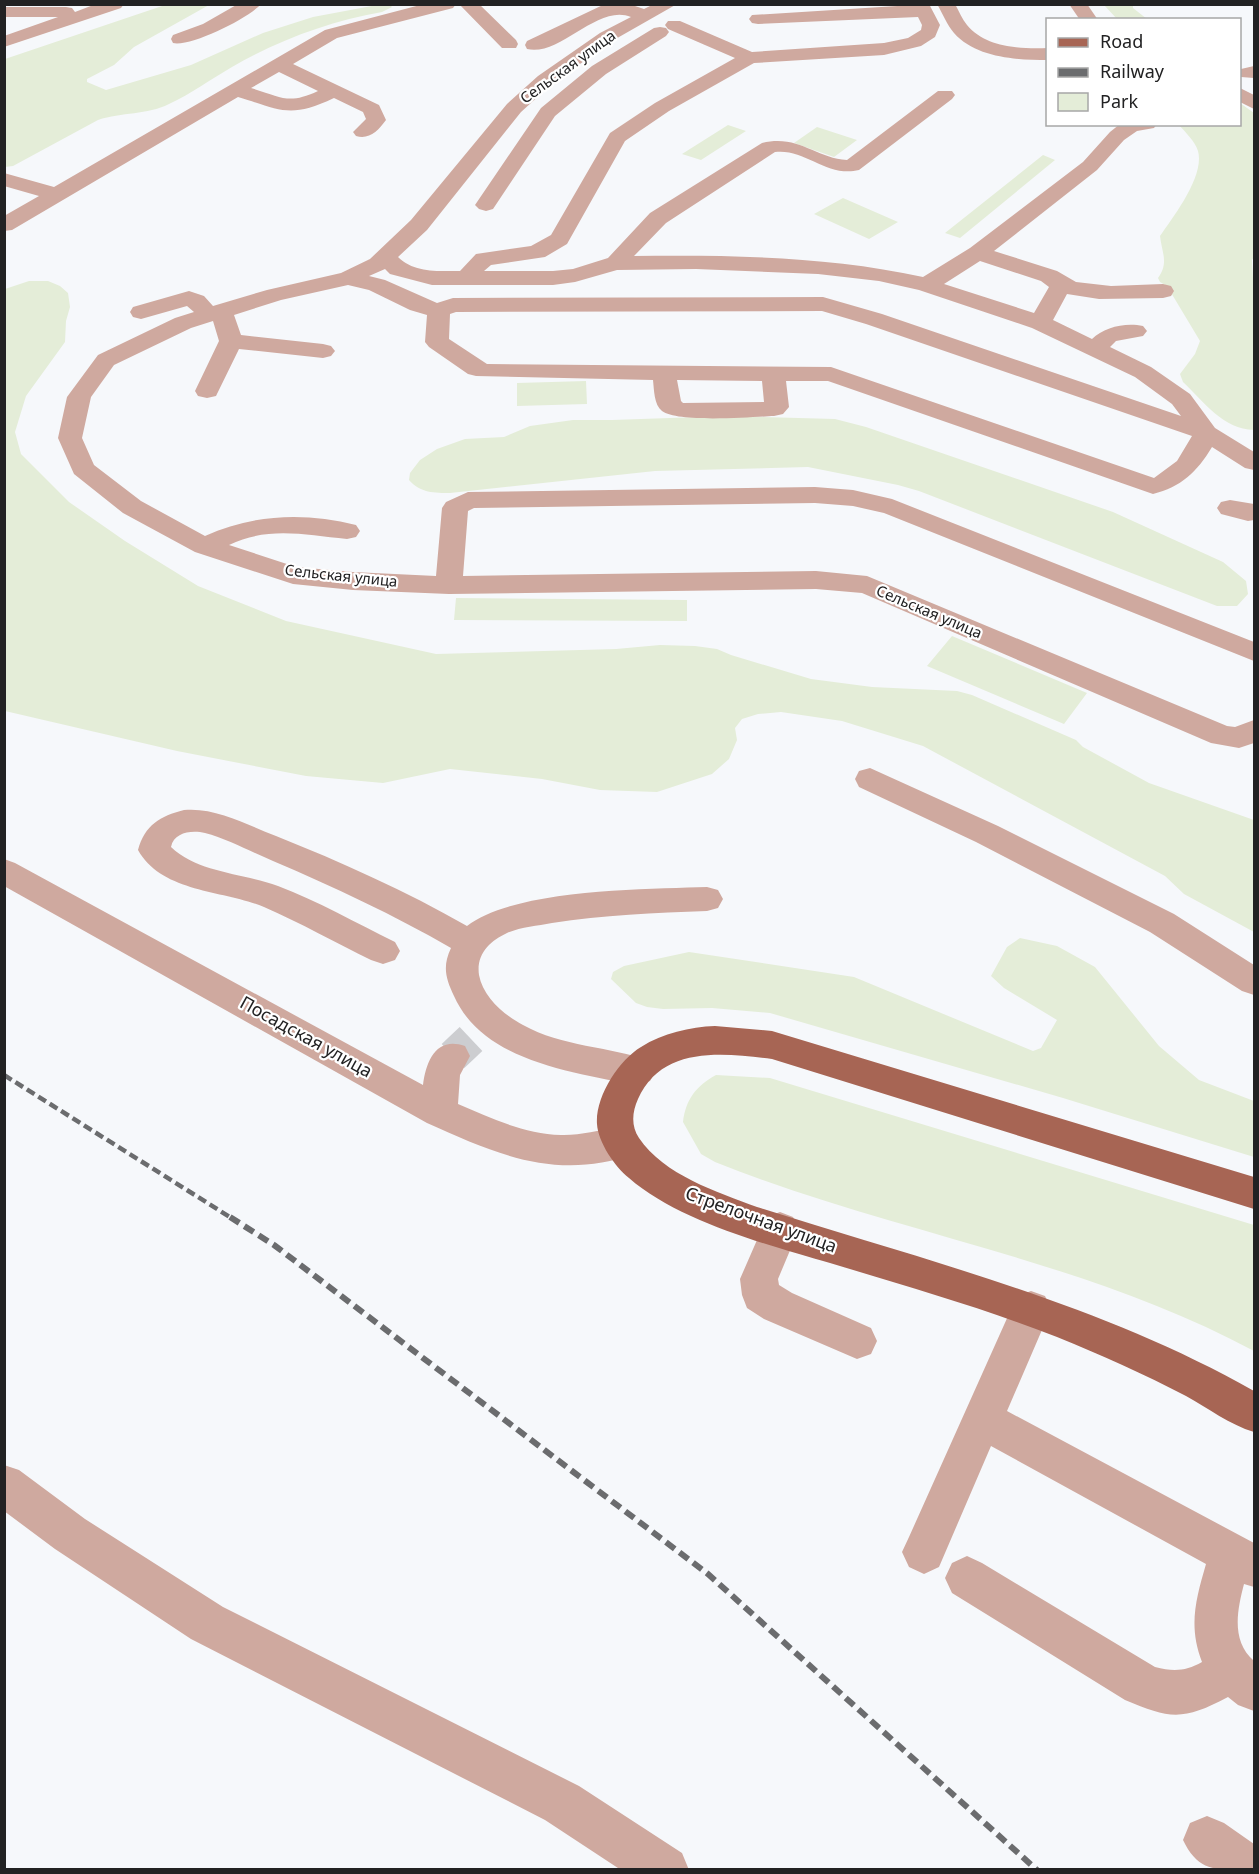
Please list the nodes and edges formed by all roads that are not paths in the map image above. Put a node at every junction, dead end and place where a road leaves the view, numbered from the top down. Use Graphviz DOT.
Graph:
graph roads {
  1 [pos="103,4"];
  2 [pos="115,4"];
  3 [pos="252,4"];
  4 [pos="447,4"];
  5 [pos="468,4"];
  6 [pos="946,4"];
  7 [pos="1078,4"];
  8 [pos="922,8"];
  9 [pos="810,10"];
  10 [pos="4,12"];
  11 [pos="80,12"];
  12 [pos="662,13"];
  13 [pos="1088,18"];
  14 [pos="758,19"];
  15 [pos="4,25"];
  16 [pos="25,28"];
  17 [pos="4,34"];
  18 [pos="180,39"];
  19 [pos="4,42"];
  20 [pos="509,44"];
  21 [pos="534,45"];
  22 [pos="987,46"];
  23 [pos="1046,54"];
  24 [pos="750,58"];
  25 [pos="279,65"];
  26 [pos="995,66"];
  27 [pos="236,90"];
  28 [pos="334,91"];
  29 [pos="945,94"];
  30 [pos="1241,95"];
  31 [pos="1254,103"];
  32 [pos="1131,126"];
  33 [pos="363,132"];
  34 [pos="4,179"];
  35 [pos="57,194"];
  36 [pos="486,205"];
  37 [pos="4,225"];
  38 [pos="978,253"];
  39 [pos="387,258"];
  40 [pos="616,263"];
  41 [pos="959,265"];
  42 [pos="348,278"];
  43 [pos="465,278"];
  44 [pos="926,285"];
  45 [pos="1060,285"];
  46 [pos="1017,286"];
  47 [pos="1163,291"];
  48 [pos="439,311"];
  49 [pos="141,312"];
  50 [pos="215,313"];
  51 [pos="1040,323"];
  52 [pos="1135,331"];
  53 [pos="231,341"];
  54 [pos="1095,348"];
  55 [pos="323,351"];
  56 [pos="664,373"];
  57 [pos="773,374"];
  58 [pos="207,391"];
  59 [pos="1206,433"];
  60 [pos="1254,462"];
  61 [pos="347,531"];
  62 [pos="204,546"];
  63 [pos="449,585"];
  64 [pos="1254,651"];
  65 [pos="1252,738"];
  66 [pos="870,779"];
  67 [pos="4,871"];
  68 [pos="707,899"];
  69 [pos="471,944"];
  70 [pos="383,951"];
  71 [pos="1254,982"];
  72 [pos="473,1040"];
  73 [pos="638,1071"];
  74 [pos="440,1112"];
  75 [pos="622,1143"];
  76 [pos="1254,1193"];
  77 [pos="780,1229"];
  78 [pos="1031,1309"];
  79 [pos="857,1341"];
  80 [pos="1254,1413"];
  81 [pos="982,1419"];
  82 [pos="4,1485"];
  83 [pos="924,1552"];
  84 [pos="1243,1559"];
  85 [pos="967,1578"];
  86 [pos="1243,1680"];
  87 [pos="1207,1840"];
  88 [pos="665,1869"];
  89 [pos="1251,1869"];
  1 -- 11 [label="street"];
  2 -- 19 [label="street"];
  3 -- 18 [label="street"];
  4 -- 25 [label="street"];
  5 -- 20 [label="street"];
  6 -- 22 [label="street"];
  7 -- 13 [label="street"];
  8 -- 9 [label="street"];
  8 -- 24 [label="street"];
  9 -- 14 [label="street"];
  10 -- 11 [label="street"];
  11 -- 16 [label="street"];
  12 -- 21 [label="street"];
  12 -- 24 [label="street"];
  12 -- 36 [label="street"];
  12 -- 39 [label="street, Сельская улица"];
  15 -- 16 [label="street"];
  16 -- 17 [label="street"];
  22 -- 23 [label="street"];
  22 -- 26 [label="street"];
  24 -- 43 [label="street"];
  25 -- 27 [label="street"];
  25 -- 28 [label="street"];
  27 -- 28 [label="street"];
  27 -- 35 [label="street"];
  28 -- 33 [label="street"];
  29 -- 40 [label="street"];
  30 -- 31 [label="street"];
  32 -- 38 [label="street"];
  34 -- 35 [label="street"];
  35 -- 37 [label="street"];
  38 -- 41 [label="street"];
  38 -- 45 [label="street"];
  39 -- 42 [label="street, Сельская улица"];
  39 -- 43 [label="street"];
  40 -- 43 [label="street"];
  40 -- 44 [label="street"];
  41 -- 44 [label="street"];
  41 -- 46 [label="street"];
  42 -- 48 [label="street"];
  42 -- 50 [label="street, Сельская улица"];
  44 -- 51 [label="street"];
  45 -- 47 [label="street"];
  45 -- 51 [label="street"];
  48 -- 56 [label="street"];
  48 -- 59 [label="street"];
  49 -- 50 [label="street"];
  50 -- 53 [label="street"];
  50 -- 62 [label="street, Сельская улица"];
  51 -- 54 [label="street"];
  52 -- 54 [label="street"];
  53 -- 55 [label="street"];
  53 -- 58 [label="street"];
  54 -- 59 [label="street"];
  56 -- 57 [label="street"];
  56 -- 57 [label="street"];
  57 -- 59 [label="street"];
  59 -- 60 [label="street"];
  61 -- 62 [label="street"];
  62 -- 63 [label="street, Сельская улица"];
  63 -- 64 [label="street"];
  63 -- 65 [label="street, Сельская улица"];
  66 -- 71 [label="street"];
  67 -- 74 [label="street, Посадская улица"];
  68 -- 69 [label="street"];
  69 -- 70 [label="street"];
  69 -- 72 [label="street"];
  72 -- 73 [label="street"];
  72 -- 74 [label="street"];
  73 -- 75 [label="main road, Стрелочная улица"];
  73 -- 76 [label="main road, Стрелочная улица"];
  74 -- 75 [label="street, Посадская улица"];
  75 -- 77 [label="main road, Стрелочная улица"];
  77 -- 78 [label="main road, Стрелочная улица"];
  77 -- 79 [label="street"];
  78 -- 80 [label="main road, Стрелочная улица"];
  78 -- 81 [label="street"];
  81 -- 83 [label="street"];
  81 -- 84 [label="street"];
  82 -- 88 [label="street"];
  84 -- 86 [label="street"];
  85 -- 86 [label="street"];
  87 -- 89 [label="street"];
}
